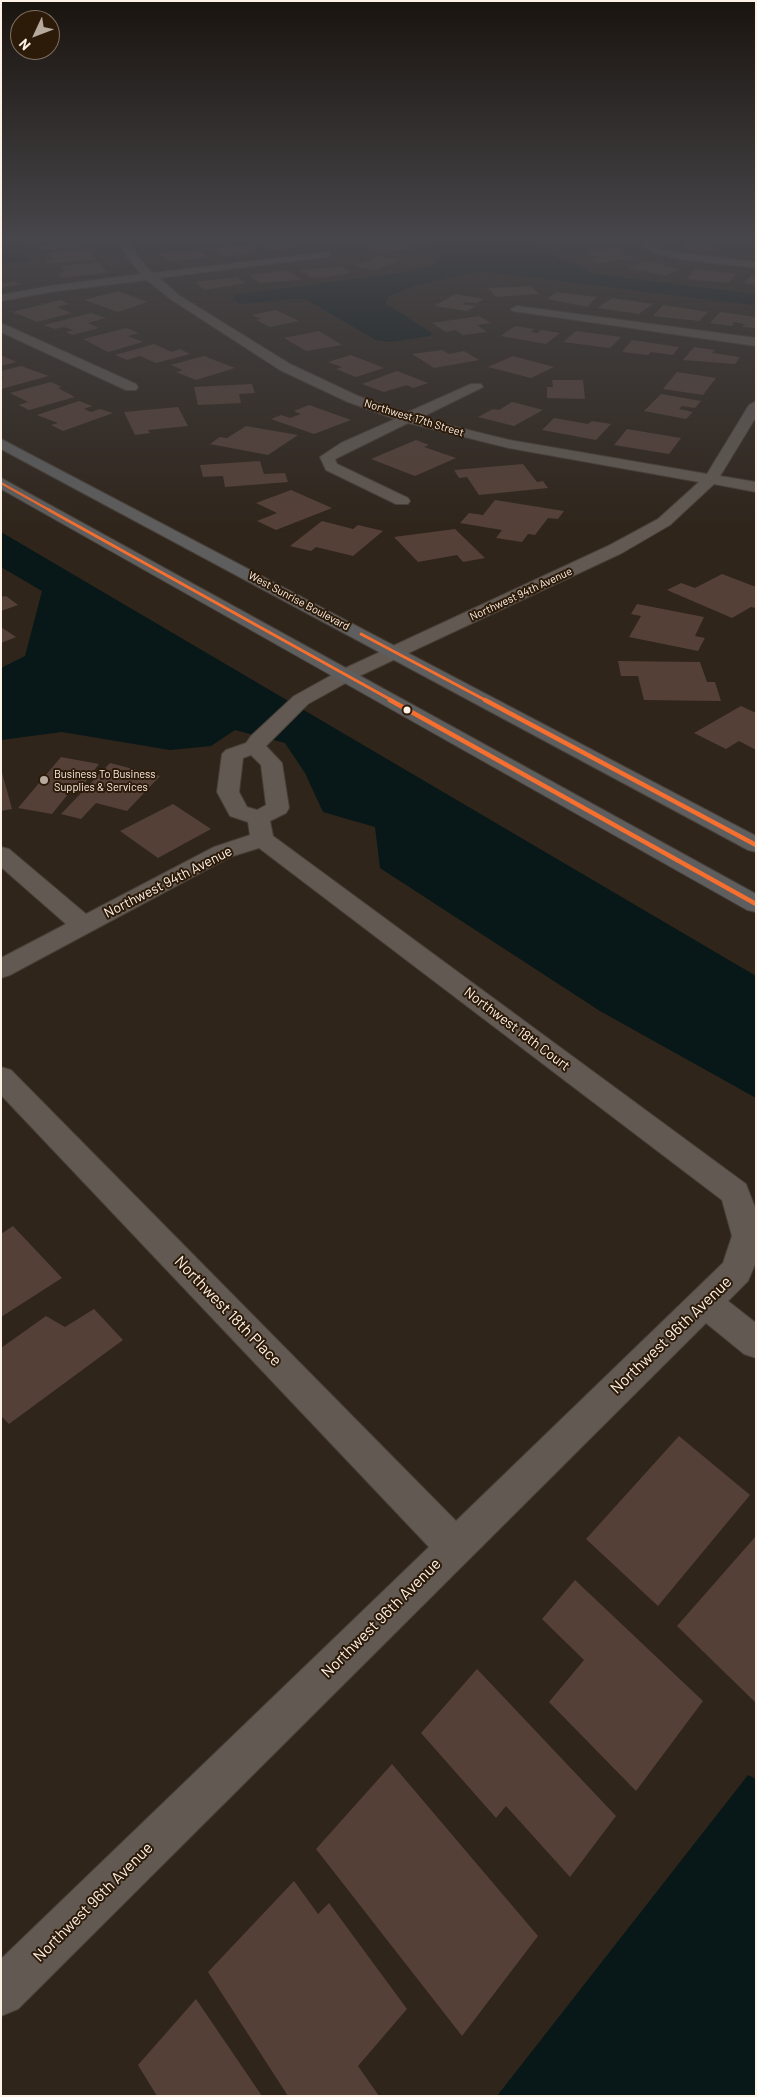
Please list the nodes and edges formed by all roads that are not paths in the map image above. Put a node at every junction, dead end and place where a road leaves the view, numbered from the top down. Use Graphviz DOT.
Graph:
graph roads {
  1 [pos="23,337"];
  2 [pos="237,337"];
  3 [pos="719,337"];
  4 [pos="756,342"];
  5 [pos="131,386"];
  6 [pos="476,387"];
  7 [pos="756,405"];
  8 [pos="409,418"];
  9 [pos="1,443"];
  10 [pos="711,479"];
  11 [pos="1,484"];
  12 [pos="756,487"];
  13 [pos="402,501"];
  14 [pos="394,652"];
  15 [pos="346,675"];
  16 [pos="256,743"];
  17 [pos="260,828"];
  18 [pos="756,845"];
  19 [pos="1,854"];
  20 [pos="756,904"];
  21 [pos="83,925"];
  22 [pos="1,969"];
  23 [pos="1,1077"];
  24 [pos="748,1236"];
  25 [pos="705,1302"];
  26 [pos="756,1343"];
  27 [pos="454,1546"];
  28 [pos="1,1992"];
  1 -- 5 [label="street"];
  2 -- 8 [label="street, Northwest 17th Street"];
  3 -- 4 [label="street"];
  6 -- 8 [label="street"];
  7 -- 10 [label="street, Northwest 94th Avenue"];
  8 -- 10 [label="street, Northwest 17th Street"];
  8 -- 13 [label="street"];
  9 -- 14 [label="highway, West Sunrise Boulevard"];
  10 -- 12 [label="street, Northwest 17th Street"];
  10 -- 14 [label="street, Northwest 94th Avenue"];
  11 -- 15 [label="highway"];
  14 -- 15 [label="street, Northwest 94th Avenue"];
  14 -- 18 [label="highway, West Sunrise Boulevard"];
  15 -- 16 [label="street, Northwest 94th Avenue"];
  15 -- 20 [label="highway"];
  16 -- 17 [label="street, Northwest 94th Avenue"];
  16 -- 17 [label="street, Northwest 94th Avenue"];
  17 -- 21 [label="street, Northwest 94th Avenue"];
  17 -- 24 [label="street, Northwest 18th Court"];
  19 -- 21 [label="street"];
  21 -- 22 [label="street, Northwest 94th Avenue"];
  23 -- 27 [label="street, Northwest 18th Place"];
  24 -- 25 [label="street, Northwest 96th Avenue"];
  25 -- 26 [label="street"];
  25 -- 27 [label="street, Northwest 96th Avenue"];
  27 -- 28 [label="street, Northwest 96th Avenue"];
}
